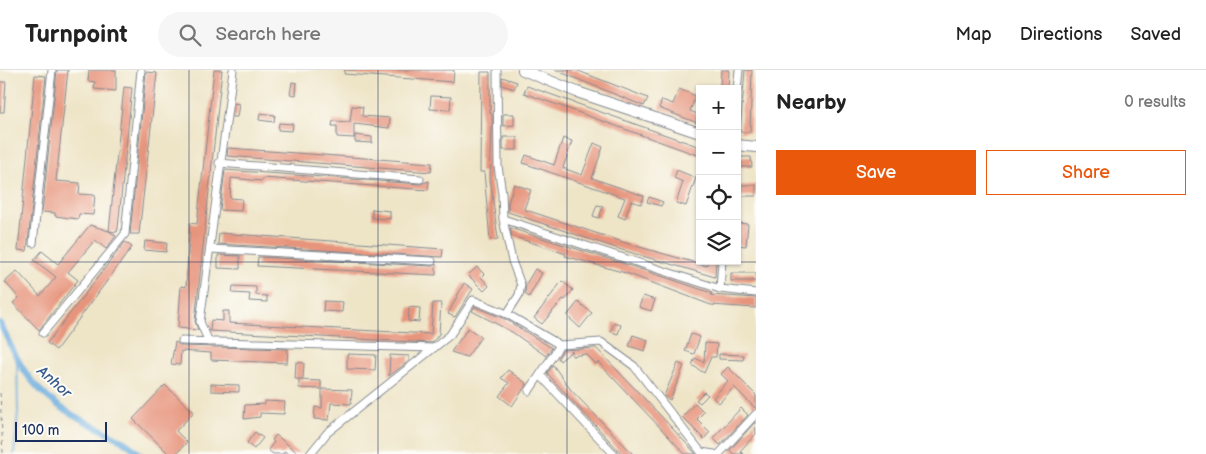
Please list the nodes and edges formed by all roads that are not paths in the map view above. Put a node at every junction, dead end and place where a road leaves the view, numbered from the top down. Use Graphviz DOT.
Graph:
graph roads {
  1 [pos="52,70"];
  2 [pos="142,70"];
  3 [pos="232,70"];
  4 [pos="497,70"];
  5 [pos="523,70"];
  6 [pos="738,70"];
  7 [pos="737,85"];
  8 [pos="696,132"];
  9 [pos="741,145"];
  10 [pos="756,147"];
  11 [pos="220,163"];
  12 [pos="420,179"];
  13 [pos="503,219"];
  14 [pos="33,243"];
  15 [pos="210,249"];
  16 [pos="432,261"];
  17 [pos="722,265"];
  18 [pos="720,289"];
  19 [pos="756,293"];
  20 [pos="507,314"];
  21 [pos="43,333"];
  22 [pos="182,341"];
  23 [pos="209,342"];
  24 [pos="560,345"];
  25 [pos="434,348"];
  26 [pos="540,375"];
  27 [pos="529,390"];
  28 [pos="756,414"];
  29 [pos="717,453"];
  30 [pos="310,454"];
  31 [pos="614,454"];
  1 -- 14 [label="street"];
  2 -- 21 [label="street"];
  3 -- 11 [label="street"];
  4 -- 13 [label="street"];
  5 -- 8 [label="main road"];
  6 -- 7 [label="street"];
  9 -- 10 [label="main road"];
  11 -- 12 [label="street"];
  11 -- 15 [label="street"];
  13 -- 18 [label="street"];
  13 -- 20 [label="street"];
  15 -- 16 [label="street"];
  15 -- 23 [label="street"];
  17 -- 18 [label="street"];
  18 -- 19 [label="street"];
  20 -- 24 [label="street"];
  20 -- 25 [label="street"];
  22 -- 23 [label="street"];
  23 -- 25 [label="street"];
  24 -- 26 [label="street"];
  24 -- 29 [label="street"];
  25 -- 30 [label="street"];
  26 -- 27 [label="street"];
  26 -- 31 [label="street"];
  28 -- 29 [label="street"];
}
